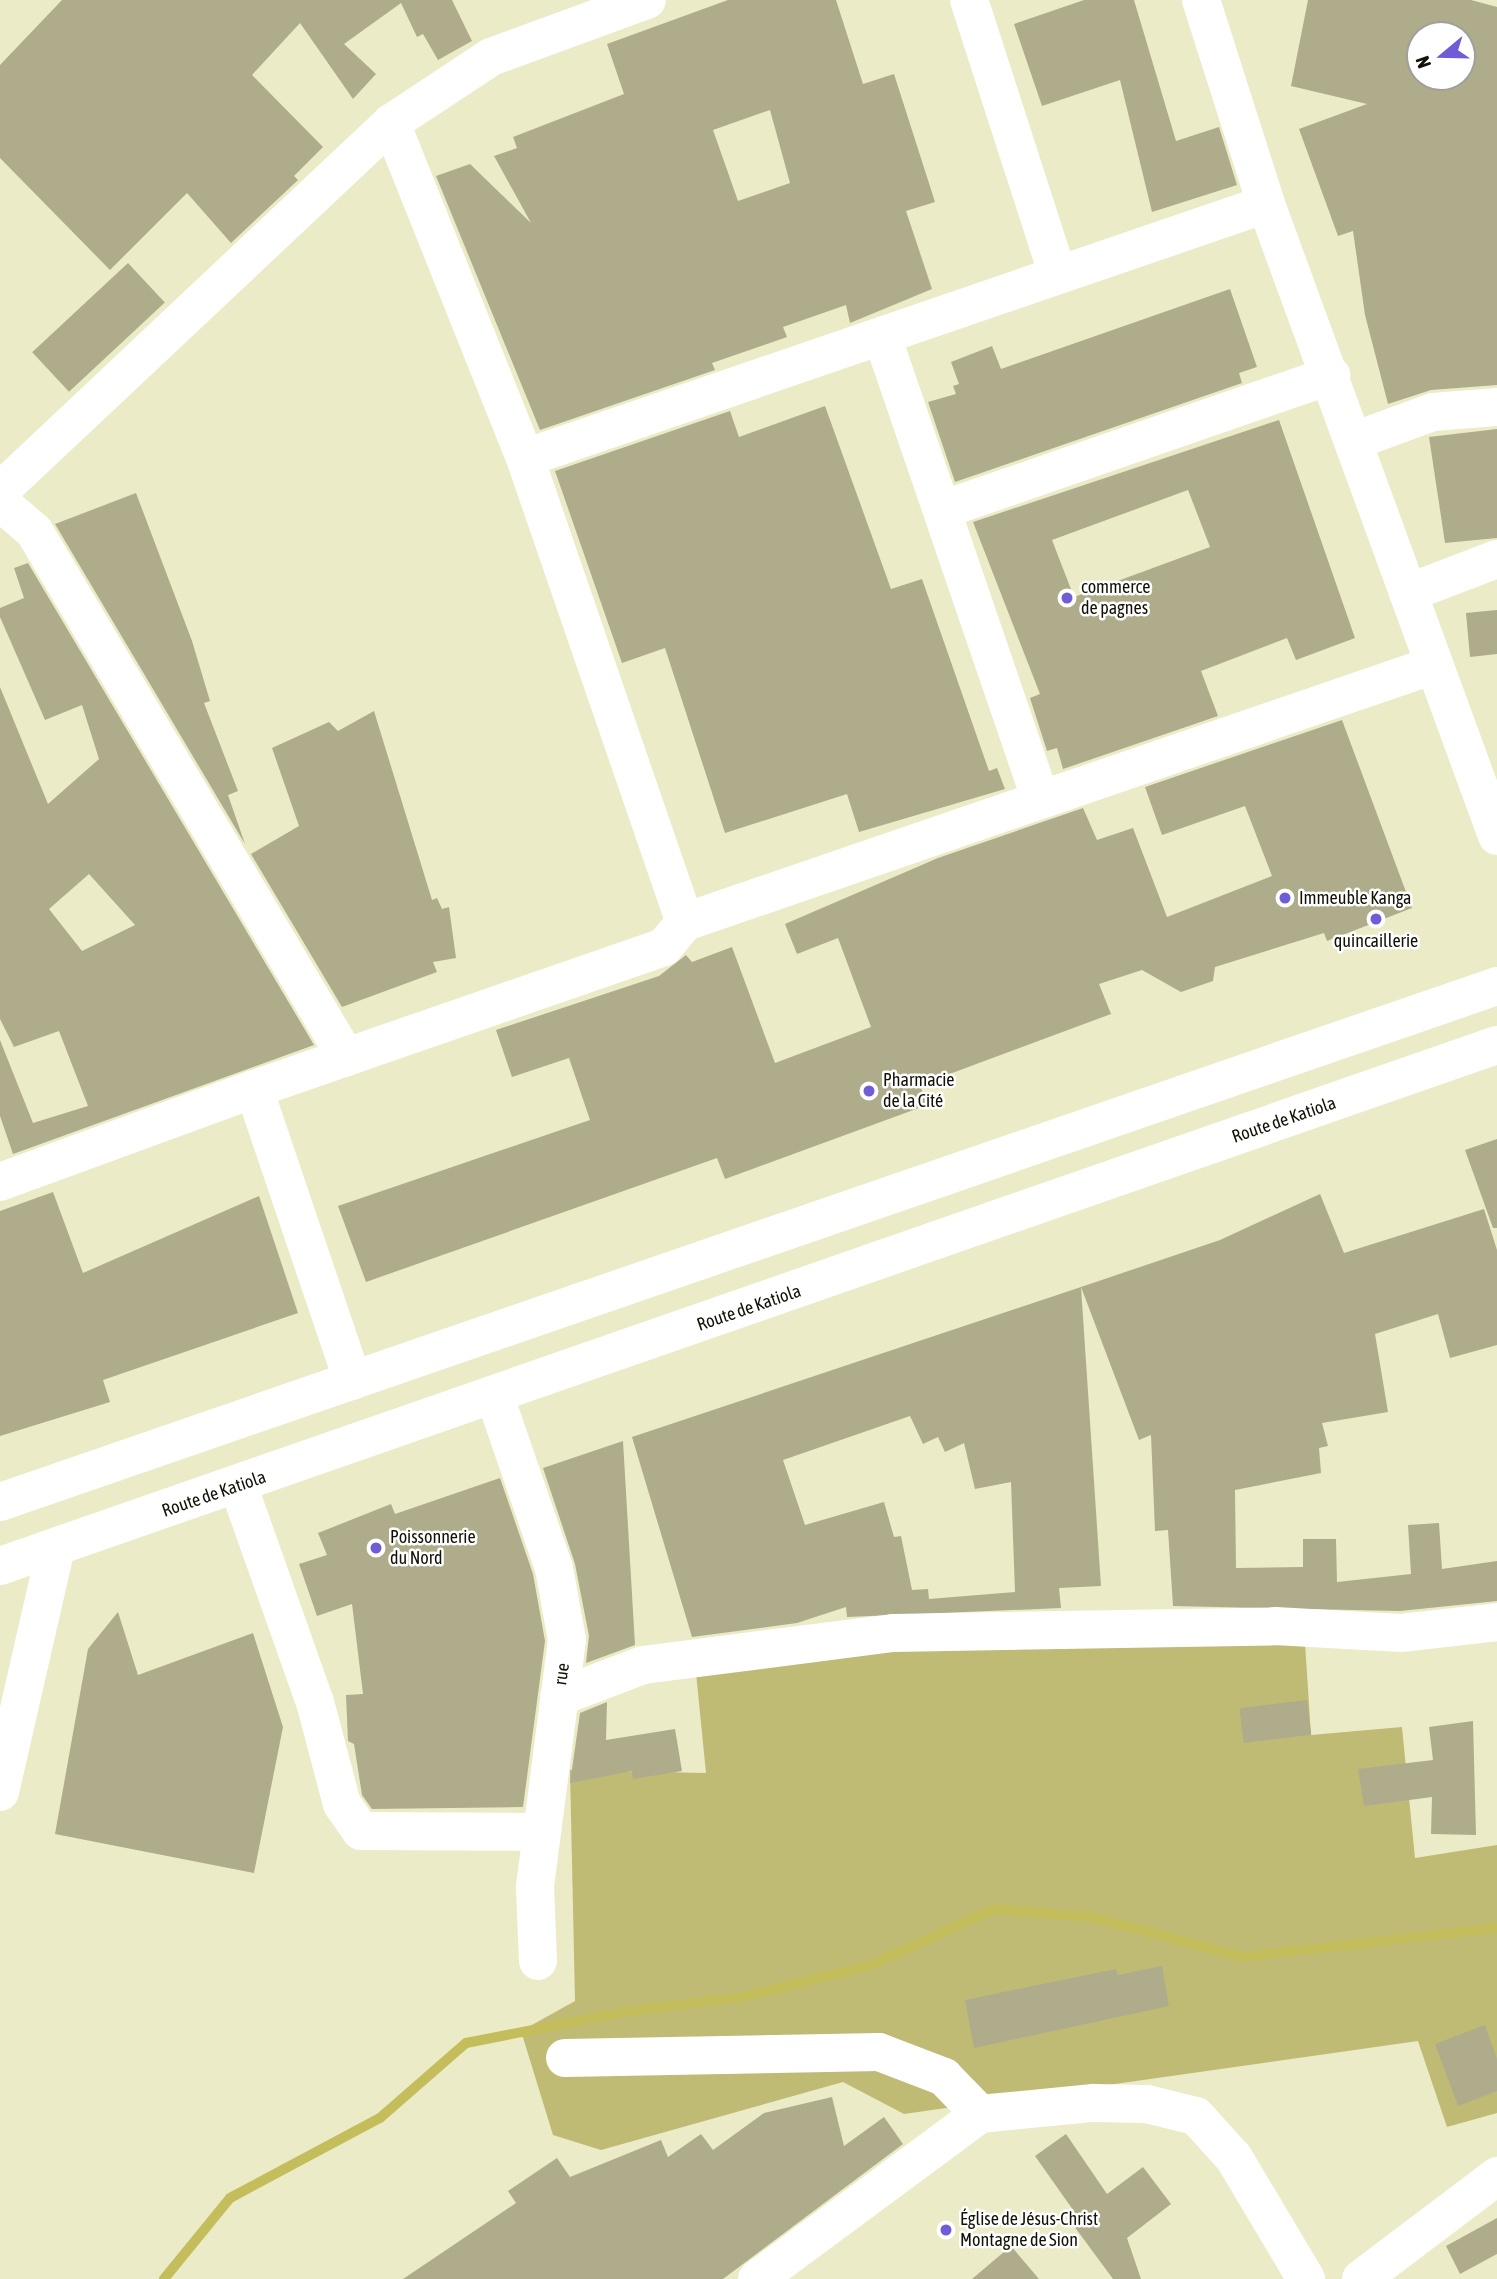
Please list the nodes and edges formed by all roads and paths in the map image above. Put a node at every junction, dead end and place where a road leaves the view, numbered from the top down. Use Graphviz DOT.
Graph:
graph roads {
  1 [pos="647,0"];
  2 [pos="969,0"];
  3 [pos="1201,0"];
  4 [pos="391,123"];
  5 [pos="1266,204"];
  6 [pos="1058,275"];
  7 [pos="881,336"];
  8 [pos="1331,375"];
  9 [pos="1497,407"];
  10 [pos="1354,441"];
  11 [pos="526,458"];
  12 [pos="0,491"];
  13 [pos="0,502"];
  14 [pos="942,510"];
  15 [pos="1497,559"];
  16 [pos="1408,593"];
  17 [pos="1434,665"];
  18 [pos="1041,800"];
  19 [pos="1497,835"];
  20 [pos="685,922"];
  21 [pos="1497,986"];
  22 [pos="1497,1045"];
  23 [pos="346,1057"];
  24 [pos="254,1089"];
  25 [pos="0,1181"];
  26 [pos="353,1381"];
  27 [pos="495,1397"];
  28 [pos="238,1485"];
  29 [pos="0,1502"];
  30 [pos="56,1547"];
  31 [pos="0,1566"];
  32 [pos="1497,1622"];
  33 [pos="559,1698"];
  34 [pos="0,1792"];
  35 [pos="542,1832"];
  36 [pos="538,1961"];
  37 [pos="565,2058"];
  38 [pos="980,2114"];
  39 [pos="1497,2176"];
  40 [pos="757,2279"];
  41 [pos="1306,2279"];
  42 [pos="1361,2279"];
  1 -- 4 [label="main road"];
  2 -- 6 [label="main road"];
  3 -- 5 [label="main road"];
  4 -- 11 [label="main road"];
  4 -- 12 [label="main road"];
  5 -- 6 [label="main road"];
  5 -- 8 [label="main road"];
  6 -- 7 [label="main road"];
  7 -- 11 [label="main road"];
  7 -- 14 [label="main road"];
  8 -- 10 [label="main road"];
  8 -- 14 [label="main road"];
  9 -- 10 [label="main road"];
  10 -- 16 [label="main road"];
  11 -- 20 [label="main road"];
  13 -- 23 [label="main road"];
  14 -- 18 [label="main road"];
  15 -- 16 [label="main road"];
  16 -- 17 [label="main road"];
  17 -- 18 [label="main road"];
  17 -- 19 [label="main road"];
  18 -- 20 [label="main road"];
  20 -- 23 [label="main road"];
  21 -- 26 [label="main road"];
  22 -- 27 [label="main road, Route de Katiola"];
  23 -- 24 [label="main road"];
  24 -- 25 [label="main road"];
  24 -- 26 [label="main road"];
  26 -- 29 [label="main road"];
  27 -- 28 [label="main road, Route de Katiola"];
  27 -- 33 [label="main road, rue"];
  28 -- 30 [label="main road, Route de Katiola"];
  28 -- 35 [label="main road"];
  30 -- 31 [label="main road, Route de Katiola"];
  30 -- 34 [label="main road"];
  32 -- 33 [label="main road"];
  33 -- 35 [label="main road, rue"];
  35 -- 36 [label="main road, rue"];
  37 -- 38 [label="main road"];
  38 -- 40 [label="main road"];
  38 -- 41 [label="main road"];
  39 -- 42 [label="main road"];
}
